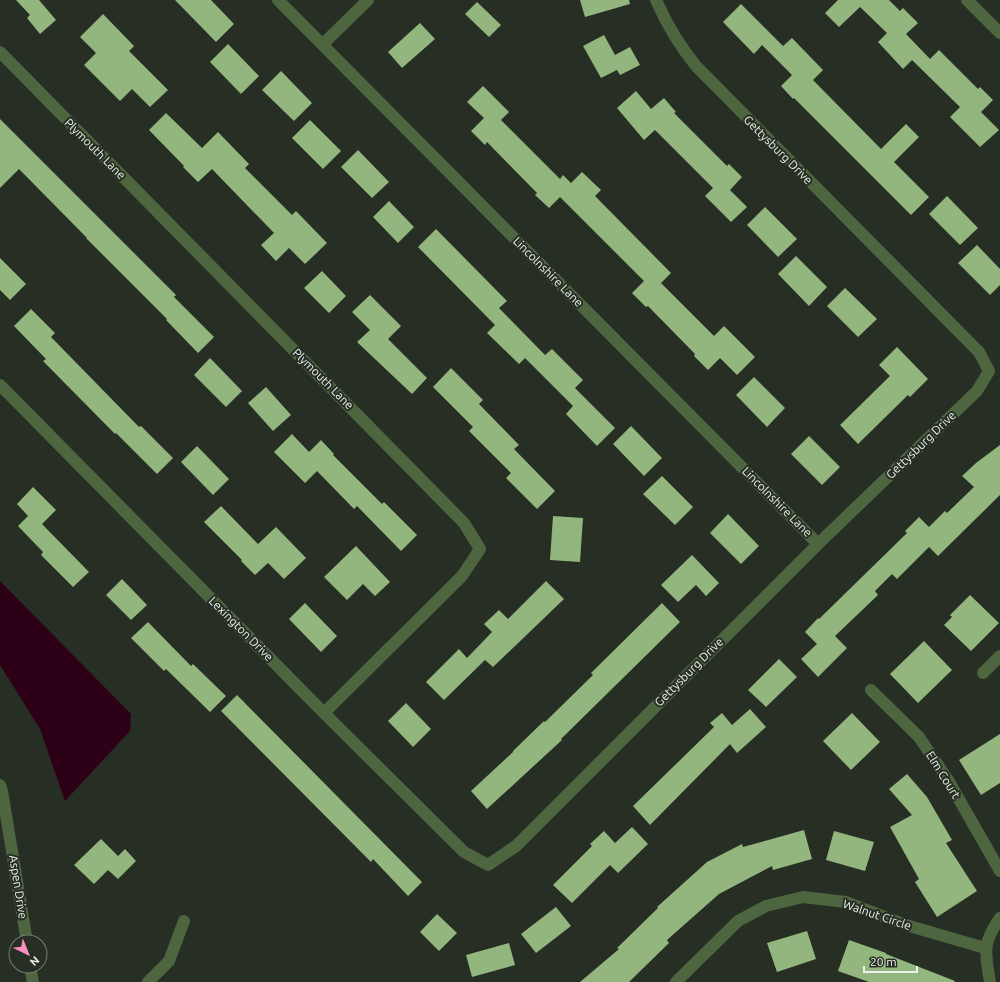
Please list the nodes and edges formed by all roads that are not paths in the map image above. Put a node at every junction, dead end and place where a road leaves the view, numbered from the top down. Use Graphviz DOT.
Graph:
graph roads {
  1 [pos="278,0"];
  2 [pos="368,0"];
  3 [pos="656,0"];
  4 [pos="967,0"];
  5 [pos="1000,32"];
  6 [pos="322,44"];
  7 [pos="0,52"];
  8 [pos="0,385"];
  9 [pos="818,544"];
  10 [pos="1000,656"];
  11 [pos="983,673"];
  12 [pos="871,690"];
  13 [pos="324,713"];
  14 [pos="0,785"];
  15 [pos="488,865"];
  16 [pos="1000,871"];
  17 [pos="1000,918"];
  18 [pos="184,921"];
  19 [pos="26,934"];
  20 [pos="985,948"];
  21 [pos="148,982"];
  22 [pos="676,982"];
  23 [pos="990,982"];
  1 -- 6 [label="street, Lincolnshire Lane"];
  2 -- 6 [label="street"];
  3 -- 9 [label="street, Gettysburg Drive"];
  4 -- 5 [label="street"];
  6 -- 9 [label="street, Lincolnshire Lane"];
  7 -- 13 [label="street, Plymouth Lane"];
  8 -- 13 [label="street, Lexington Drive"];
  9 -- 15 [label="street, Gettysburg Drive"];
  10 -- 11 [label="street"];
  12 -- 16 [label="street, Elm Court"];
  13 -- 15 [label="street, Lexington Drive"];
  14 -- 19 [label="street, Aspen Drive"];
  17 -- 20 [label="street"];
  18 -- 21 [label="street"];
  20 -- 22 [label="street, Walnut Circle"];
  20 -- 23 [label="street"];
}
